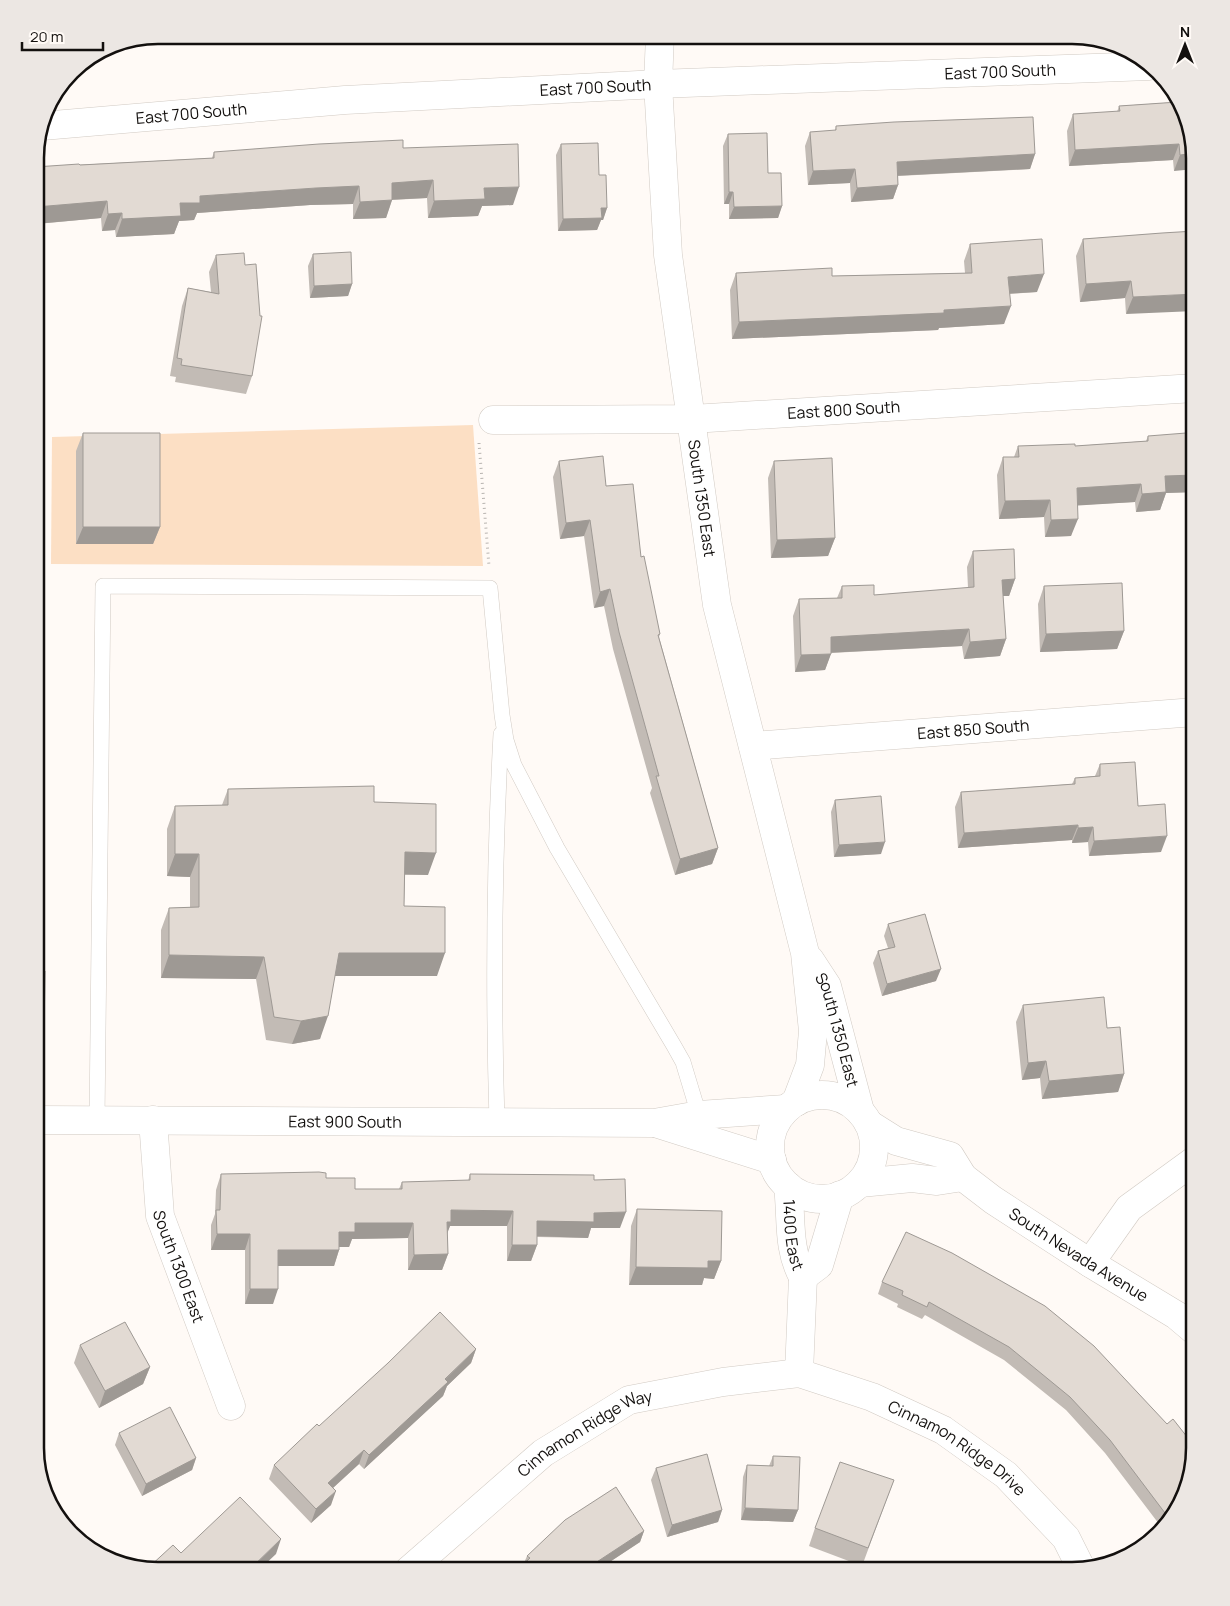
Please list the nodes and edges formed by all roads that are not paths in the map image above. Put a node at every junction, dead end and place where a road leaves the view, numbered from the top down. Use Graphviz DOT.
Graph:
graph roads {
  1 [pos="660,44"];
  2 [pos="1141,66"];
  3 [pos="658,84"];
  4 [pos="49,125"];
  5 [pos="1186,389"];
  6 [pos="692,419"];
  7 [pos="486,430"];
  8 [pos="1186,713"];
  9 [pos="502,715"];
  10 [pos="753,746"];
  11 [pos="806,953"];
  12 [pos="791,1106"];
  13 [pos="699,1115"];
  14 [pos="864,1118"];
  15 [pos="44,1120"];
  16 [pos="97,1120"];
  17 [pos="153,1120"];
  18 [pos="497,1122"];
  19 [pos="654,1123"];
  20 [pos="772,1160"];
  21 [pos="1186,1166"];
  22 [pos="963,1177"];
  23 [pos="788,1186"];
  24 [pos="850,1189"];
  25 [pos="1090,1263"];
  26 [pos="803,1277"];
  27 [pos="1186,1323"];
  28 [pos="799,1373"];
  29 [pos="231,1406"];
  30 [pos="418,1562"];
  31 [pos="1078,1562"];
  1 -- 3 [label="street, South 1350 East"];
  2 -- 3 [label="street, East 700 South"];
  3 -- 4 [label="street, East 700 South"];
  3 -- 6 [label="street, South 1350 East"];
  5 -- 6 [label="street, East 800 South"];
  6 -- 7 [label="street, East 800 South"];
  6 -- 10 [label="street, South 1350 East"];
  8 -- 10 [label="street, East 850 South"];
  9 -- 13 [label="lane"];
  9 -- 16 [label="lane"];
  9 -- 18 [label="lane"];
  10 -- 11 [label="street, South 1350 East"];
  11 -- 12 [label="street, South 1350 East"];
  11 -- 14 [label="street, South 1350 East"];
  12 -- 13 [label="street, East 900 South"];
  12 -- 14 [label="street"];
  12 -- 20 [label="street"];
  13 -- 19 [label="street, East 900 South"];
  14 -- 22 [label="street"];
  14 -- 24 [label="street"];
  15 -- 16 [label="street, East 900 South"];
  16 -- 17 [label="street, East 900 South"];
  17 -- 18 [label="street, East 900 South"];
  17 -- 29 [label="street, South 1300 East"];
  18 -- 19 [label="street, East 900 South"];
  19 -- 20 [label="street, East 900 South"];
  20 -- 23 [label="street"];
  21 -- 25 [label="street"];
  22 -- 24 [label="street"];
  22 -- 25 [label="street, South Nevada Avenue"];
  23 -- 24 [label="street"];
  23 -- 26 [label="street, 1400 East"];
  24 -- 26 [label="street, 1400 East"];
  25 -- 27 [label="street, South Nevada Avenue"];
  26 -- 28 [label="street"];
  28 -- 30 [label="street, Cinnamon Ridge Way"];
  28 -- 31 [label="street, Cinnamon Ridge Drive"];
}
